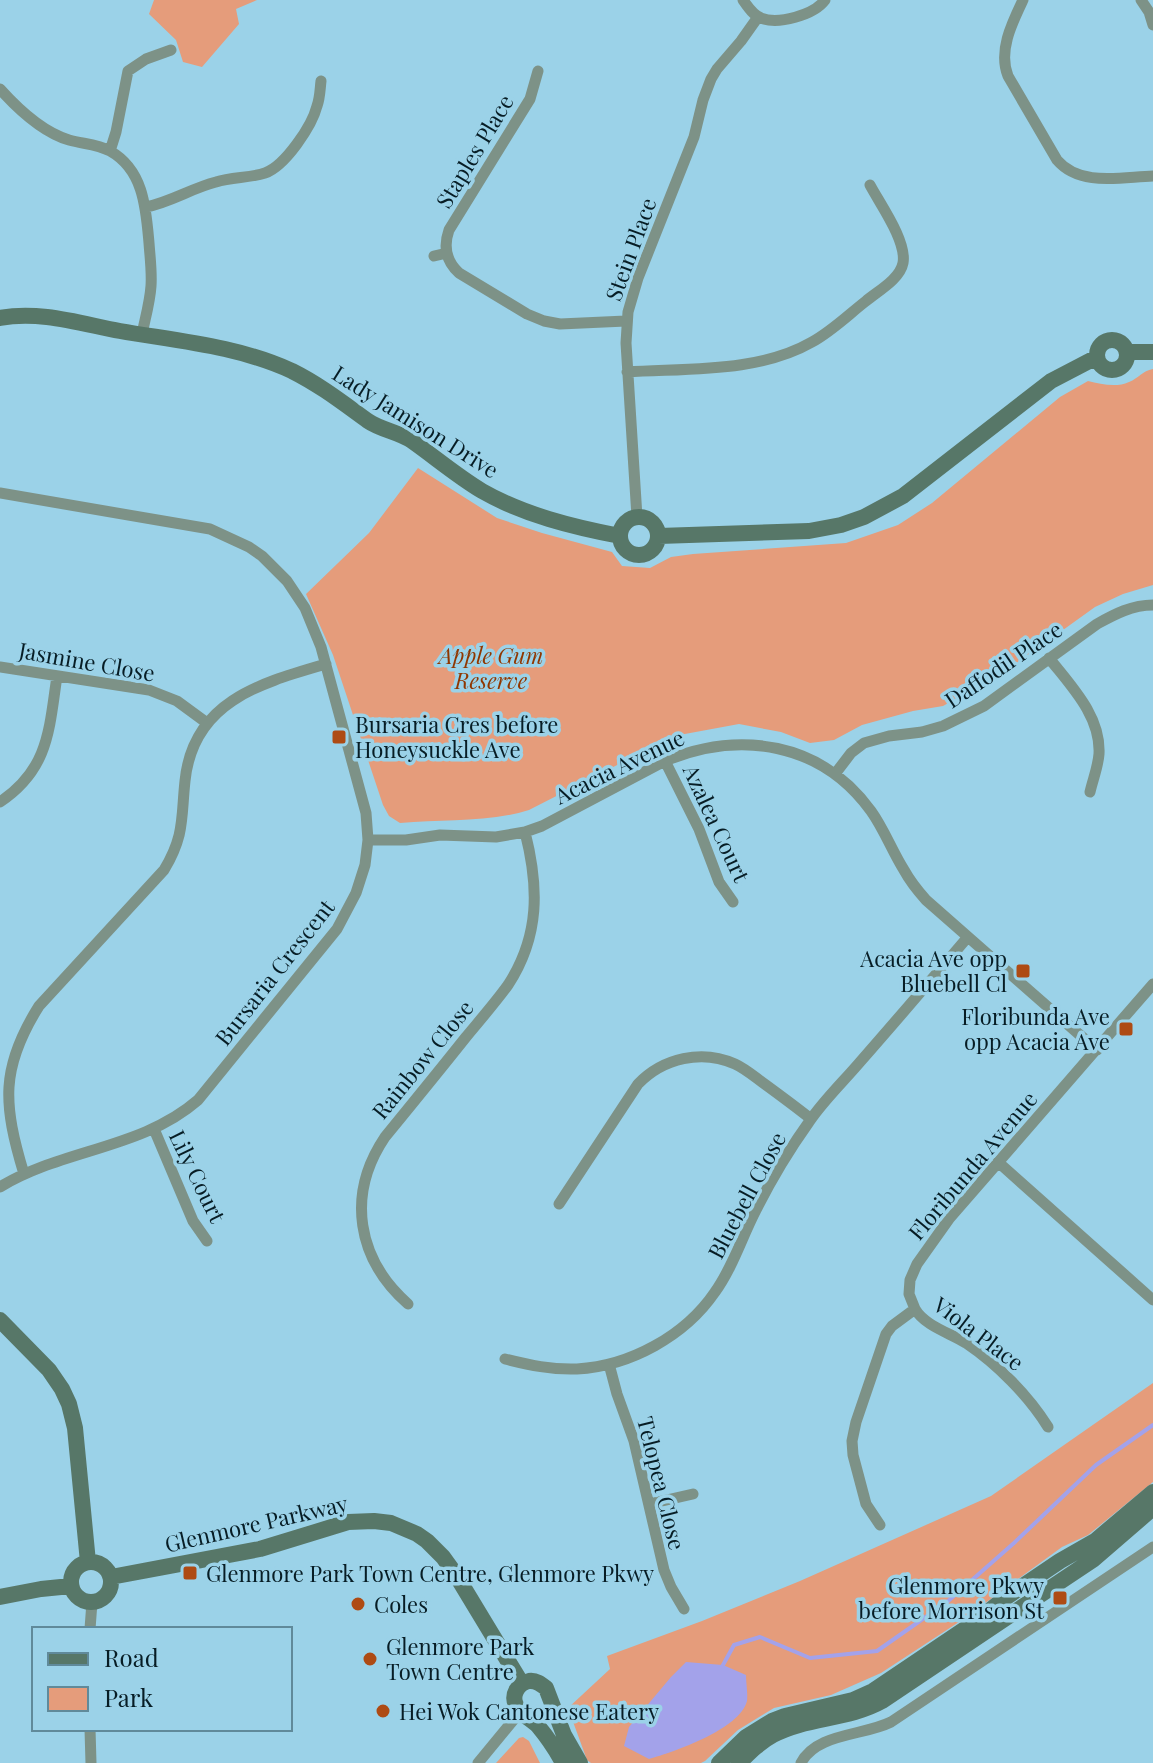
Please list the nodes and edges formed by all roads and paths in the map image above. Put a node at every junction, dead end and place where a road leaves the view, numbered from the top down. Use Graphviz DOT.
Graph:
graph roads {
  1 [pos="743,0"];
  2 [pos="825,0"];
  3 [pos="1023,0"];
  4 [pos="1141,0"];
  5 [pos="758,17"];
  6 [pos="1153,25"];
  7 [pos="171,50"];
  8 [pos="538,71"];
  9 [pos="321,81"];
  10 [pos="0,89"];
  11 [pos="110,151"];
  12 [pos="1153,176"];
  13 [pos="870,185"];
  14 [pos="146,207"];
  15 [pos="447,253"];
  16 [pos="434,256"];
  17 [pos="0,318"];
  18 [pos="626,321"];
  19 [pos="142,334"];
  20 [pos="1153,352"];
  21 [pos="627,372"];
  22 [pos="0,493"];
  23 [pos="637,517"];
  24 [pos="620,536"];
  25 [pos="659,536"];
  26 [pos="1153,605"];
  27 [pos="1049,658"];
  28 [pos="326,664"];
  29 [pos="0,667"];
  30 [pos="57,676"];
  31 [pos="207,723"];
  32 [pos="665,761"];
  33 [pos="835,774"];
  34 [pos="1090,792"];
  35 [pos="0,802"];
  36 [pos="525,832"];
  37 [pos="368,840"];
  38 [pos="733,902"];
  39 [pos="967,938"];
  40 [pos="1153,984"];
  41 [pos="1097,1050"];
  42 [pos="4,1054"];
  43 [pos="811,1119"];
  44 [pos="154,1129"];
  45 [pos="998,1162"];
  46 [pos="24,1174"];
  47 [pos="0,1187"];
  48 [pos="559,1204"];
  49 [pos="207,1241"];
  50 [pos="1153,1300"];
  51 [pos="408,1304"];
  52 [pos="915,1309"];
  53 [pos="0,1320"];
  54 [pos="505,1359"];
  55 [pos="609,1364"];
  56 [pos="1048,1427"];
  57 [pos="1153,1492"];
  58 [pos="693,1494"];
  59 [pos="649,1504"];
  60 [pos="1153,1508"];
  61 [pos="880,1525"];
  62 [pos="1153,1547"];
  63 [pos="88,1562"];
  64 [pos="111,1577"];
  65 [pos="71,1586"];
  66 [pos="0,1597"];
  67 [pos="92,1602"];
  68 [pos="684,1609"];
  69 [pos="90,1627"];
  70 [pos="522,1684"];
  71 [pos="549,1694"];
  72 [pos="524,1714"];
  73 [pos="90,1731"];
  74 [pos="91,1763"];
  75 [pos="478,1763"];
  76 [pos="563,1763"];
  77 [pos="580,1763"];
  78 [pos="719,1763"];
  79 [pos="739,1763"];
  80 [pos="801,1763"];
  1 -- 5 [label="street"];
  2 -- 5 [label="street"];
  3 -- 12 [label="street"];
  4 -- 6 [label="street"];
  5 -- 18 [label="street, Stein Place"];
  7 -- 11 [label="street"];
  8 -- 15 [label="street, Staples Place"];
  9 -- 14 [label="street"];
  10 -- 11 [label="street"];
  11 -- 14 [label="street"];
  13 -- 21 [label="street"];
  14 -- 19 [label="street"];
  15 -- 16 [label="street"];
  15 -- 18 [label="street"];
  17 -- 19 [label="main road, Lady Jamison Drive"];
  18 -- 21 [label="street, Stein Place"];
  19 -- 24 [label="main road, Lady Jamison Drive"];
  20 -- 25 [label="main road"];
  21 -- 23 [label="street, Stein Place"];
  22 -- 28 [label="street, Bursaria Crescent"];
  23 -- 24 [label="main road"];
  23 -- 25 [label="main road"];
  24 -- 25 [label="main road"];
  26 -- 27 [label="street, Daffodil Place"];
  27 -- 33 [label="street, Daffodil Place"];
  27 -- 34 [label="street"];
  28 -- 31 [label="street"];
  28 -- 37 [label="street, Bursaria Crescent"];
  29 -- 30 [label="street, Jasmine Close"];
  30 -- 31 [label="street, Jasmine Close"];
  30 -- 35 [label="street"];
  31 -- 42 [label="street"];
  32 -- 33 [label="street, Acacia Avenue"];
  32 -- 36 [label="street, Acacia Avenue"];
  32 -- 38 [label="street, Azalea Court"];
  33 -- 39 [label="street, Acacia Avenue"];
  36 -- 37 [label="street, Acacia Avenue"];
  36 -- 51 [label="street, Rainbow Close"];
  37 -- 44 [label="street, Bursaria Crescent"];
  39 -- 41 [label="street, Acacia Avenue"];
  39 -- 43 [label="street, Bluebell Close"];
  40 -- 41 [label="street, Floribunda Avenue"];
  41 -- 45 [label="street, Floribunda Avenue"];
  42 -- 46 [label="street"];
  43 -- 48 [label="street"];
  43 -- 55 [label="street, Bluebell Close"];
  44 -- 46 [label="street, Bursaria Crescent"];
  44 -- 49 [label="street, Lily Court"];
  45 -- 50 [label="street"];
  45 -- 52 [label="street, Floribunda Avenue"];
  46 -- 47 [label="street, Bursaria Crescent"];
  52 -- 56 [label="street, Viola Place"];
  52 -- 61 [label="street"];
  53 -- 63 [label="main road"];
  54 -- 55 [label="street, Bluebell Close"];
  55 -- 59 [label="street, Telopea Close"];
  57 -- 78 [label="main road"];
  58 -- 59 [label="street"];
  59 -- 68 [label="street, Telopea Close"];
  60 -- 79 [label="main road"];
  62 -- 80 [label="street"];
  63 -- 64 [label="main road"];
  63 -- 65 [label="main road"];
  64 -- 67 [label="main road"];
  64 -- 70 [label="main road, Glenmore Parkway"];
  65 -- 66 [label="main road"];
  65 -- 67 [label="main road"];
  67 -- 69 [label="street"];
  70 -- 71 [label="main road"];
  70 -- 72 [label="main road"];
  71 -- 72 [label="main road"];
  71 -- 77 [label="main road"];
  72 -- 75 [label="street"];
  72 -- 76 [label="main road"];
  73 -- 74 [label="street"];
}
